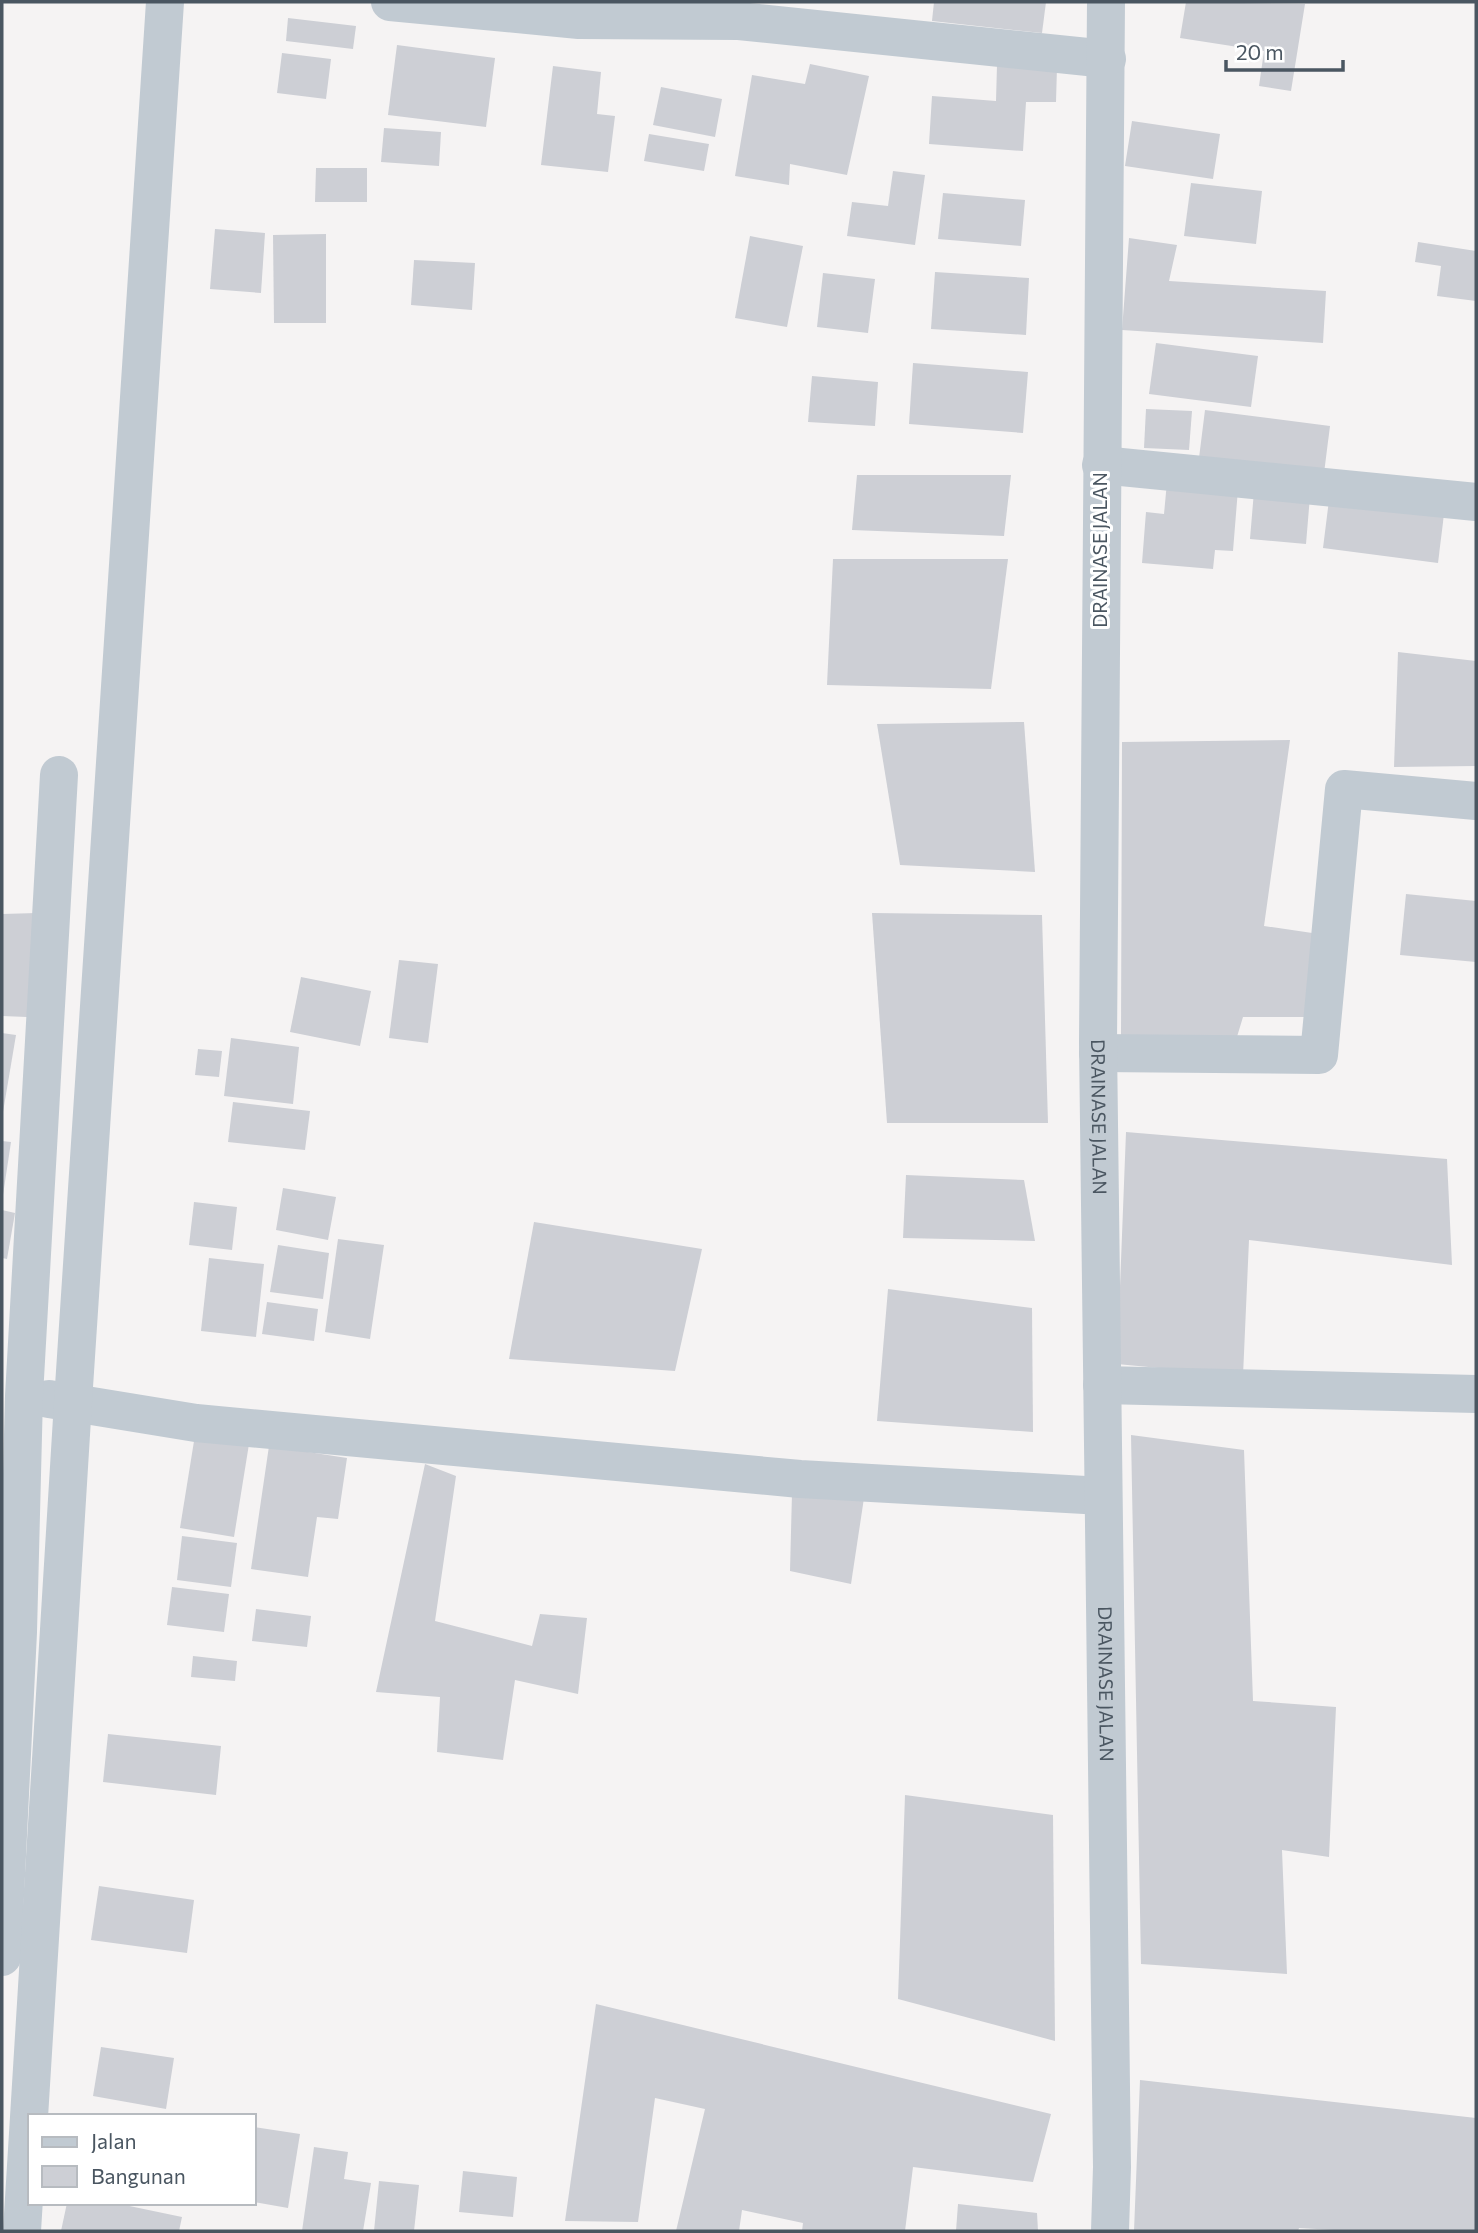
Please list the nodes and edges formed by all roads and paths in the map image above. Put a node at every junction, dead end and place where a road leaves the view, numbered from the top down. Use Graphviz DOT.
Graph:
graph roads {
  1 [pos="165,2"];
  2 [pos="390,2"];
  3 [pos="1105,2"];
  4 [pos="1107,59"];
  5 [pos="1101,465"];
  6 [pos="1476,502"];
  7 [pos="59,775"];
  8 [pos="1476,801"];
  9 [pos="1098,1053"];
  10 [pos="1102,1385"];
  11 [pos="1476,1394"];
  12 [pos="13,1395"];
  13 [pos="73,1402"];
  14 [pos="1103,1496"];
  15 [pos="2,1957"];
  16 [pos="29,2114"];
  17 [pos="28,2133"];
  18 [pos="22,2231"];
  19 [pos="1110,2231"];
  1 -- 13 [label="street"];
  2 -- 4 [label="street"];
  3 -- 4 [label="street, DRAINASE JALAN"];
  4 -- 5 [label="street, DRAINASE JALAN"];
  5 -- 6 [label="street"];
  5 -- 9 [label="street, DRAINASE JALAN"];
  7 -- 12 [label="street"];
  8 -- 9 [label="street"];
  9 -- 10 [label="street, DRAINASE JALAN"];
  10 -- 11 [label="street"];
  10 -- 14 [label="street, DRAINASE JALAN"];
  12 -- 13 [label="street"];
  12 -- 15 [label="street"];
  13 -- 14 [label="street"];
  13 -- 16 [label="street"];
  14 -- 19 [label="street, DRAINASE JALAN"];
  17 -- 18 [label="street"];
}
